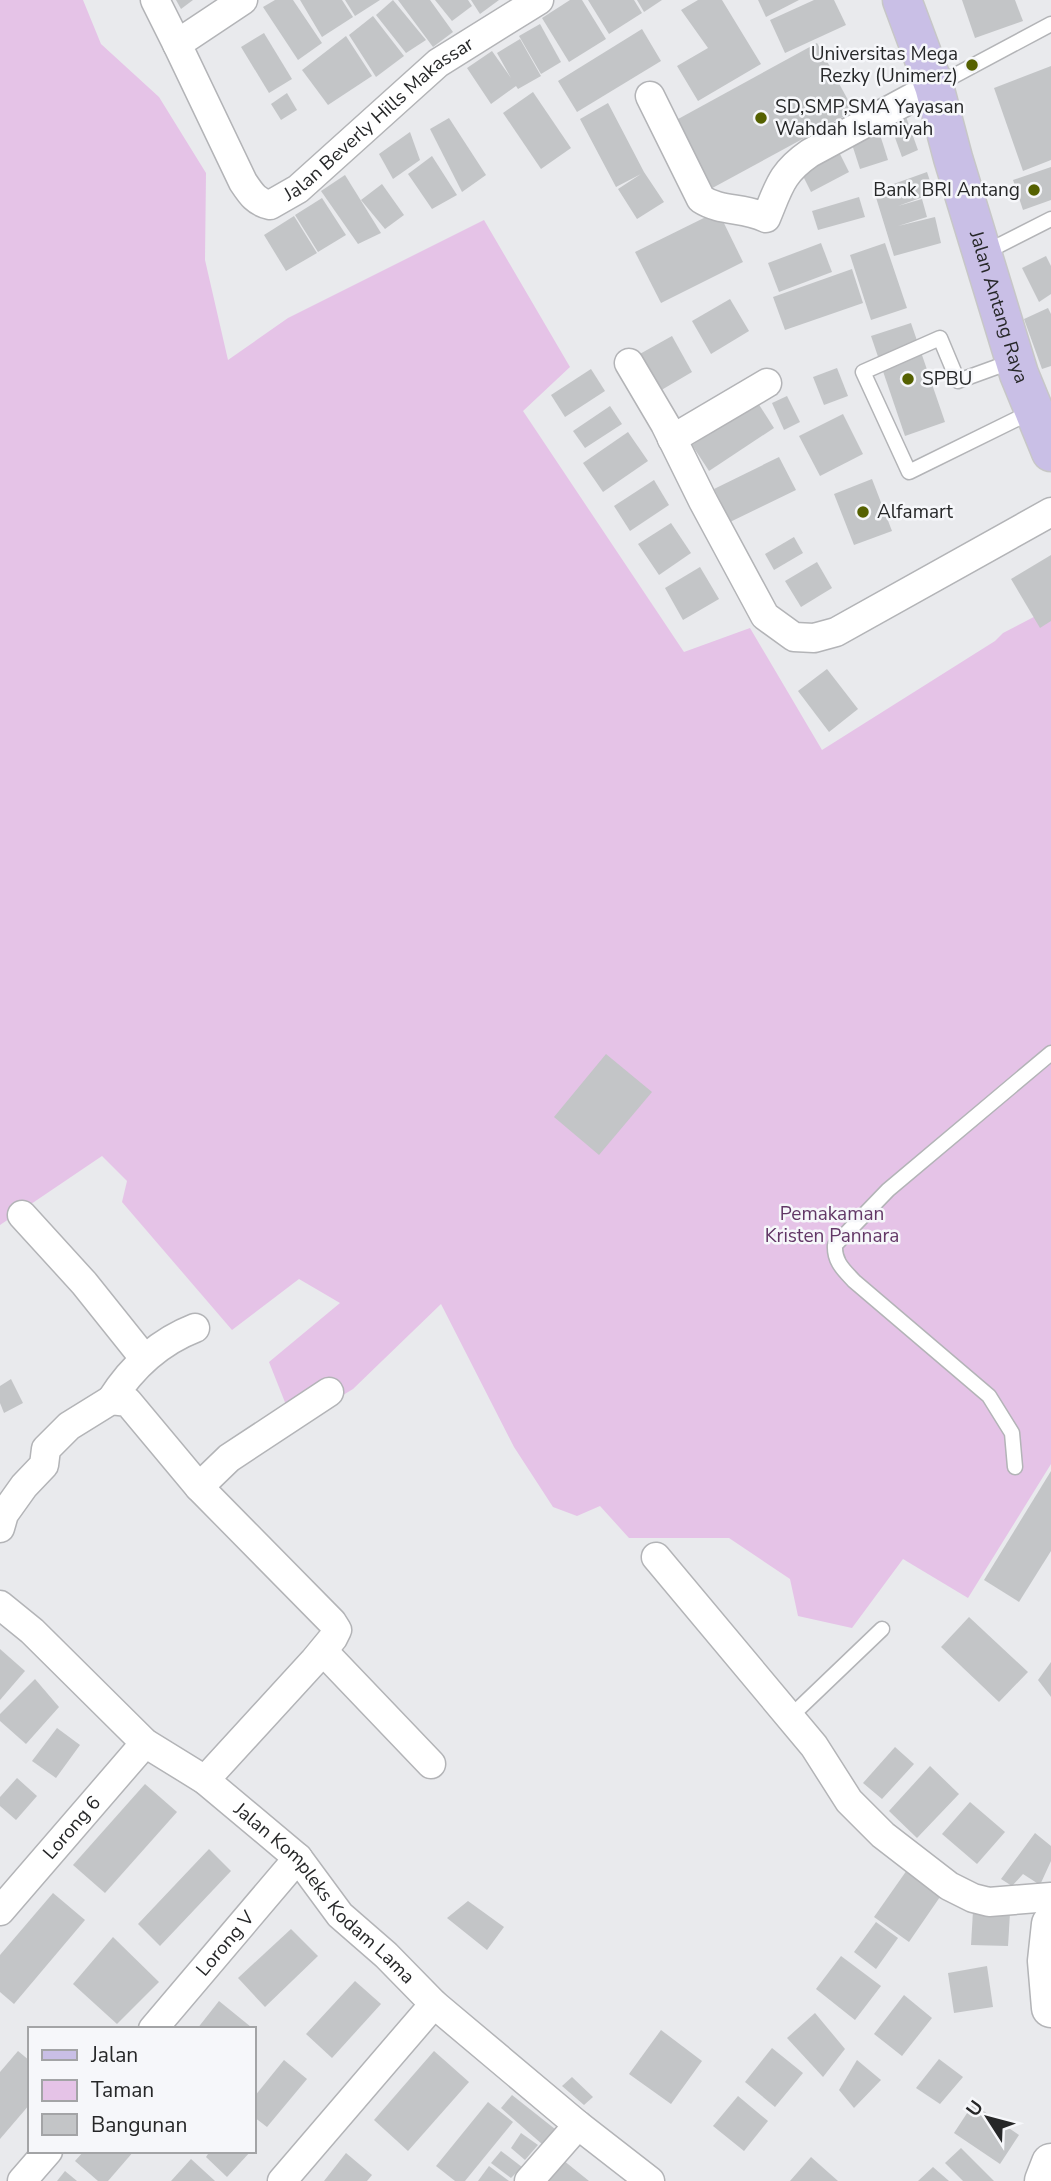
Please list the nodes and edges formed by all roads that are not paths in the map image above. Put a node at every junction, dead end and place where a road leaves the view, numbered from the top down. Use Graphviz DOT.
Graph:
graph roads {
  1 [pos="155,0"];
  2 [pos="243,0"];
  3 [pos="539,0"];
  4 [pos="902,0"];
  5 [pos="1051,24"];
  6 [pos="177,44"];
  7 [pos="934,86"];
  8 [pos="650,96"];
  9 [pos="1051,219"];
  10 [pos="983,254"];
  11 [pos="1015,360"];
  12 [pos="629,363"];
  13 [pos="767,383"];
  14 [pos="1033,411"];
  15 [pos="672,439"];
  16 [pos="1051,452"];
  17 [pos="1051,512"];
  18 [pos="1051,1053"];
  19 [pos="22,1215"];
  20 [pos="195,1328"];
  21 [pos="144,1358"];
  22 [pos="329,1392"];
  23 [pos="111,1400"];
  24 [pos="1015,1467"];
  25 [pos="199,1487"];
  26 [pos="0,1528"];
  27 [pos="656,1557"];
  28 [pos="0,1605"];
  29 [pos="881,1629"];
  30 [pos="323,1651"];
  31 [pos="790,1717"];
  32 [pos="145,1743"];
  33 [pos="431,1764"];
  34 [pos="205,1780"];
  35 [pos="298,1858"];
  36 [pos="1051,1897"];
  37 [pos="0,1911"];
  38 [pos="1051,1924"];
  39 [pos="1049,1961"];
  40 [pos="434,2004"];
  41 [pos="1051,2008"];
  42 [pos="155,2027"];
  43 [pos="578,2125"];
  44 [pos="46,2153"];
  45 [pos="1051,2164"];
  46 [pos="22,2181"];
  47 [pos="282,2181"];
  48 [pos="529,2181"];
  49 [pos="650,2181"];
  50 [pos="1044,2181"];
  1 -- 6 [label="street, Jalan Beverly Hills Makassar"];
  2 -- 6 [label="street"];
  3 -- 6 [label="street, Jalan Beverly Hills Makassar"];
  4 -- 7 [label="main road, Jalan Antang Raya"];
  5 -- 7 [label="lane"];
  7 -- 8 [label="street"];
  7 -- 10 [label="main road, Jalan Antang Raya"];
  9 -- 10 [label="lane"];
  10 -- 11 [label="main road, Jalan Antang Raya"];
  11 -- 14 [label="main road, Jalan Antang Raya"];
  11 -- 14 [label="lane"];
  12 -- 15 [label="street"];
  13 -- 15 [label="street"];
  14 -- 16 [label="main road, Jalan Antang Raya"];
  15 -- 17 [label="street"];
  18 -- 24 [label="lane"];
  19 -- 21 [label="street"];
  20 -- 21 [label="street"];
  21 -- 23 [label="street"];
  22 -- 25 [label="street"];
  23 -- 25 [label="street"];
  23 -- 26 [label="street"];
  25 -- 30 [label="street"];
  27 -- 31 [label="street"];
  28 -- 32 [label="street, Jalan Kompleks Kodam Lama"];
  29 -- 31 [label="lane"];
  30 -- 33 [label="street"];
  30 -- 34 [label="street"];
  31 -- 36 [label="street"];
  32 -- 34 [label="street, Jalan Kompleks Kodam Lama"];
  32 -- 37 [label="street, Lorong 6"];
  34 -- 35 [label="street, Jalan Kompleks Kodam Lama"];
  35 -- 40 [label="street, Jalan Kompleks Kodam Lama"];
  35 -- 42 [label="street, Lorong V"];
  38 -- 39 [label="main road"];
  39 -- 41 [label="main road"];
  40 -- 43 [label="street, Jalan Kompleks Kodam Lama"];
  40 -- 47 [label="street"];
  43 -- 48 [label="street"];
  43 -- 49 [label="street, Jalan Kompleks Kodam Lama"];
  44 -- 46 [label="street"];
  45 -- 50 [label="main road"];
}
